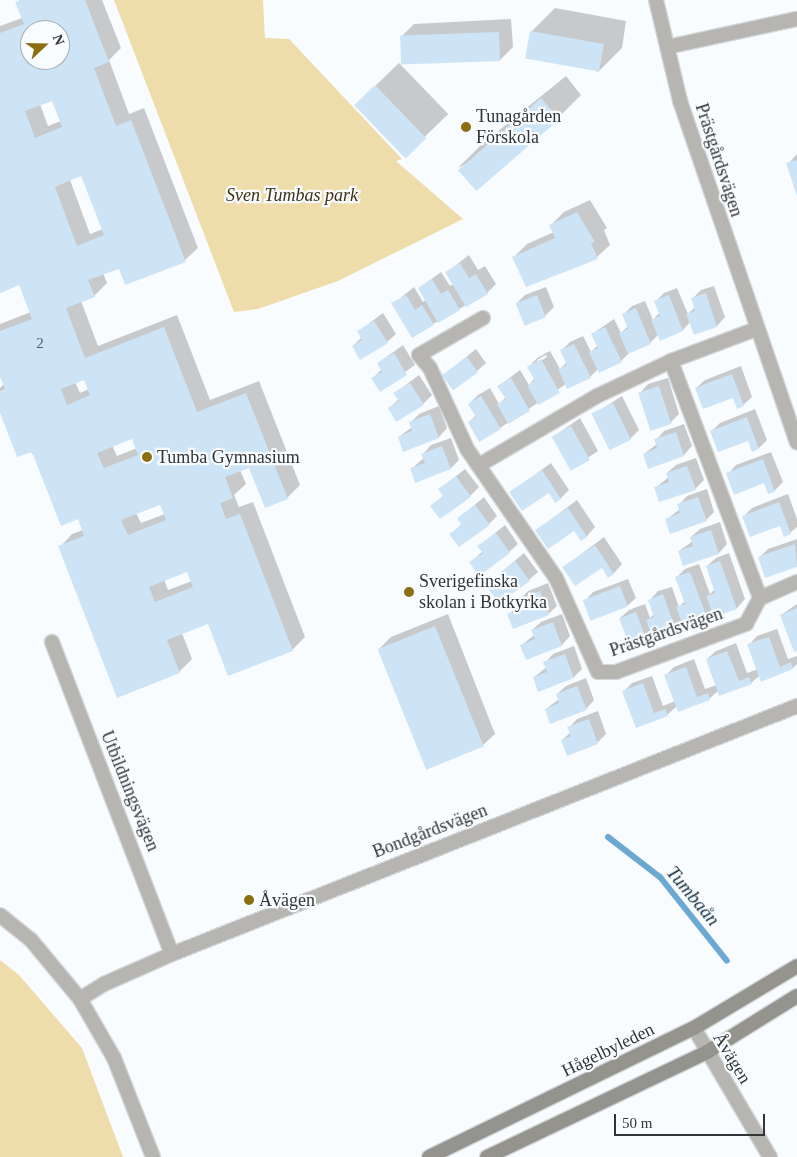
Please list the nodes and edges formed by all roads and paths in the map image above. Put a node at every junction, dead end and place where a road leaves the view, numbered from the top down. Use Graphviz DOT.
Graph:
graph roads {
  1 [pos="656,0"];
  2 [pos="797,19"];
  3 [pos="667,47"];
  4 [pos="483,318"];
  5 [pos="756,329"];
  6 [pos="671,361"];
  7 [pos="797,443"];
  8 [pos="481,464"];
  9 [pos="797,582"];
  10 [pos="760,598"];
  11 [pos="52,642"];
  12 [pos="797,706"];
  13 [pos="0,915"];
  14 [pos="172,954"];
  15 [pos="797,966"];
  16 [pos="797,996"];
  17 [pos="80,999"];
  18 [pos="694,1028"];
  19 [pos="707,1052"];
  20 [pos="154,1157"];
  21 [pos="429,1157"];
  22 [pos="487,1157"];
  23 [pos="770,1157"];
  1 -- 3 [label="street, Prästgårdsvägen"];
  2 -- 3 [label="street"];
  3 -- 5 [label="street, Prästgårdsvägen"];
  4 -- 8 [label="street, Prästgårdsvägen"];
  5 -- 6 [label="street"];
  5 -- 7 [label="street, Prästgårdsvägen"];
  6 -- 8 [label="street"];
  6 -- 10 [label="street"];
  8 -- 10 [label="street, Prästgårdsvägen"];
  9 -- 10 [label="street"];
  11 -- 14 [label="street, Utbildningsvägen"];
  12 -- 14 [label="street, Bondgårdsvägen"];
  13 -- 17 [label="street"];
  14 -- 17 [label="street, Bondgårdsvägen"];
  15 -- 18 [label="main road, Hågelbyleden"];
  16 -- 19 [label="main road"];
  17 -- 20 [label="street"];
  18 -- 19 [label="street, Åvägen"];
  18 -- 21 [label="main road, Hågelbyleden"];
  19 -- 22 [label="main road"];
  19 -- 23 [label="street, Åvägen"];
}
